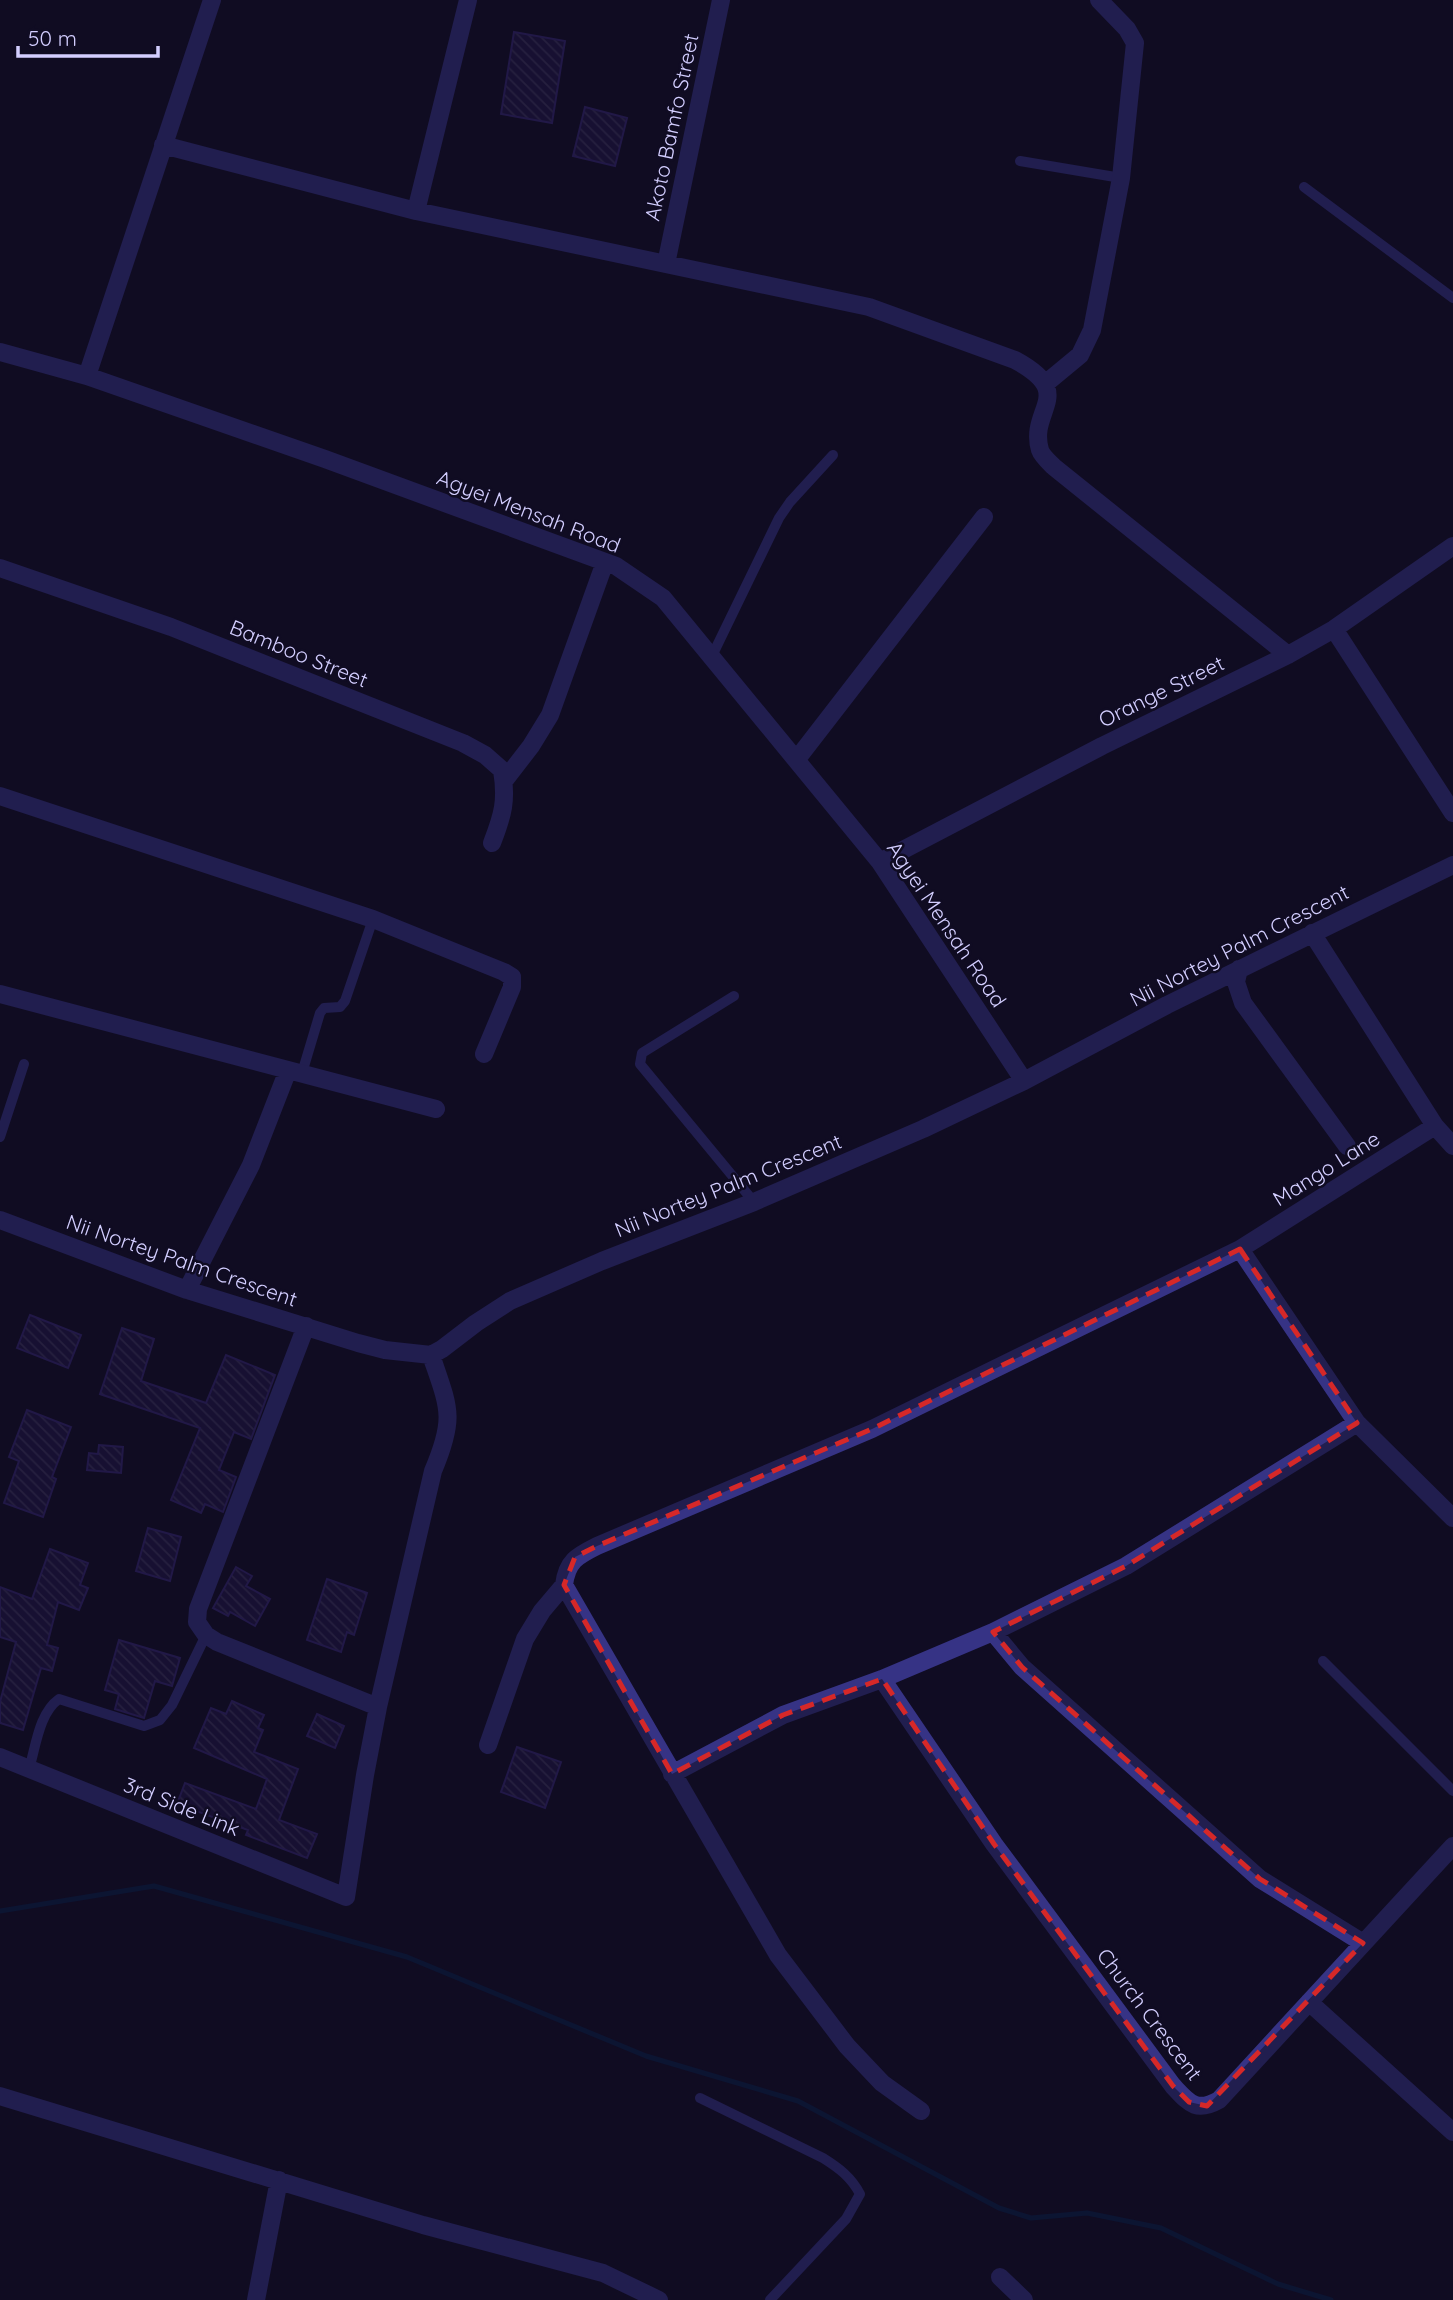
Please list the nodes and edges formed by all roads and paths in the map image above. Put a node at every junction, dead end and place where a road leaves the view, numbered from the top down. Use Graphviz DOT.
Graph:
graph roads {
  1 [pos="212,0"];
  2 [pos="468,0"];
  3 [pos="721,0"];
  4 [pos="1099,0"];
  5 [pos="163,145"];
  6 [pos="1020,161"];
  7 [pos="1121,178"];
  8 [pos="1304,187"];
  9 [pos="416,211"];
  10 [pos="666,264"];
  11 [pos="1453,298"];
  12 [pos="0,352"];
  13 [pos="87,376"];
  14 [pos="1045,384"];
  15 [pos="833,455"];
  16 [pos="984,517"];
  17 [pos="1453,546"];
  18 [pos="605,562"];
  19 [pos="0,568"];
  20 [pos="1334,629"];
  21 [pos="1288,655"];
  22 [pos="712,656"];
  23 [pos="797,759"];
  24 [pos="504,781"];
  25 [pos="0,796"];
  26 [pos="1453,813"];
  27 [pos="492,843"];
  28 [pos="880,862"];
  29 [pos="1453,865"];
  30 [pos="373,919"];
  31 [pos="1312,933"];
  32 [pos="1239,970"];
  33 [pos="0,994"];
  34 [pos="734,996"];
  35 [pos="484,1054"];
  36 [pos="24,1064"];
  37 [pos="295,1072"];
  38 [pos="1024,1082"];
  39 [pos="436,1109"];
  40 [pos="1435,1126"];
  41 [pos="0,1137"];
  42 [pos="1346,1146"];
  43 [pos="1453,1146"];
  44 [pos="754,1202"];
  45 [pos="0,1220"];
  46 [pos="1240,1249"];
  47 [pos="187,1290"];
  48 [pos="306,1326"];
  49 [pos="430,1355"];
  50 [pos="1357,1423"];
  51 [pos="1453,1518"];
  52 [pos="564,1585"];
  53 [pos="993,1632"];
  54 [pos="206,1634"];
  55 [pos="1323,1661"];
  56 [pos="882,1679"];
  57 [pos="378,1707"];
  58 [pos="488,1745"];
  59 [pos="0,1757"];
  60 [pos="29,1769"];
  61 [pos="672,1774"];
  62 [pos="1453,1791"];
  63 [pos="1453,1846"];
  64 [pos="1363,1943"];
  65 [pos="1309,2002"];
  66 [pos="0,2096"];
  67 [pos="700,2098"];
  68 [pos="921,2111"];
  69 [pos="1453,2132"];
  70 [pos="279,2180"];
  71 [pos="1000,2277"];
  72 [pos="256,2300"];
  73 [pos="659,2300"];
  74 [pos="770,2300"];
  75 [pos="1024,2300"];
  1 -- 5 [label="street"];
  2 -- 9 [label="street"];
  3 -- 10 [label="street, Akoto Bamfo Street"];
  4 -- 7 [label="street"];
  5 -- 9 [label="street"];
  5 -- 13 [label="street"];
  6 -- 7 [label="lane"];
  7 -- 14 [label="street"];
  8 -- 11 [label="lane"];
  9 -- 10 [label="street"];
  10 -- 14 [label="street"];
  12 -- 13 [label="street, Agyei Mensah Road"];
  13 -- 18 [label="street, Agyei Mensah Road"];
  14 -- 21 [label="street"];
  15 -- 22 [label="lane"];
  16 -- 23 [label="street"];
  17 -- 20 [label="street, Orange Street"];
  18 -- 22 [label="street, Agyei Mensah Road"];
  18 -- 24 [label="street"];
  19 -- 24 [label="street, Bamboo Street"];
  20 -- 21 [label="street, Orange Street"];
  20 -- 26 [label="street"];
  21 -- 28 [label="street, Orange Street"];
  22 -- 23 [label="street, Agyei Mensah Road"];
  23 -- 28 [label="street, Agyei Mensah Road"];
  24 -- 27 [label="street"];
  25 -- 30 [label="street"];
  28 -- 38 [label="street, Agyei Mensah Road"];
  29 -- 31 [label="street, Nii Nortey Palm Crescent"];
  30 -- 35 [label="street"];
  30 -- 37 [label="lane"];
  31 -- 32 [label="street, Nii Nortey Palm Crescent"];
  31 -- 40 [label="street"];
  32 -- 38 [label="street, Nii Nortey Palm Crescent"];
  32 -- 42 [label="street"];
  33 -- 37 [label="street"];
  34 -- 44 [label="lane"];
  36 -- 41 [label="lane"];
  37 -- 39 [label="street"];
  37 -- 47 [label="street"];
  38 -- 44 [label="street, Nii Nortey Palm Crescent"];
  40 -- 43 [label="street"];
  40 -- 46 [label="street, Mango Lane"];
  44 -- 49 [label="street, Nii Nortey Palm Crescent"];
  45 -- 47 [label="street, Nii Nortey Palm Crescent"];
  46 -- 50 [label="street"];
  46 -- 52 [label="street, Mango Lane"];
  47 -- 48 [label="street, Nii Nortey Palm Crescent"];
  48 -- 49 [label="street, Nii Nortey Palm Crescent"];
  48 -- 54 [label="street"];
  49 -- 57 [label="street"];
  50 -- 51 [label="street"];
  50 -- 53 [label="street"];
  52 -- 58 [label="street, Mango Lane"];
  52 -- 61 [label="street"];
  53 -- 56 [label="street"];
  53 -- 64 [label="street"];
  54 -- 57 [label="street"];
  54 -- 60 [label="lane"];
  55 -- 62 [label="lane"];
  56 -- 61 [label="street"];
  56 -- 65 [label="street, Church Crescent"];
  57 -- 60 [label="street, 3rd Side Link"];
  59 -- 60 [label="street, 3rd Side Link"];
  61 -- 68 [label="street"];
  63 -- 64 [label="street, Church Crescent"];
  64 -- 65 [label="street, Church Crescent"];
  65 -- 69 [label="street"];
  66 -- 70 [label="street"];
  67 -- 74 [label="lane"];
  70 -- 72 [label="street"];
  70 -- 73 [label="street"];
  71 -- 75 [label="street"];
}
